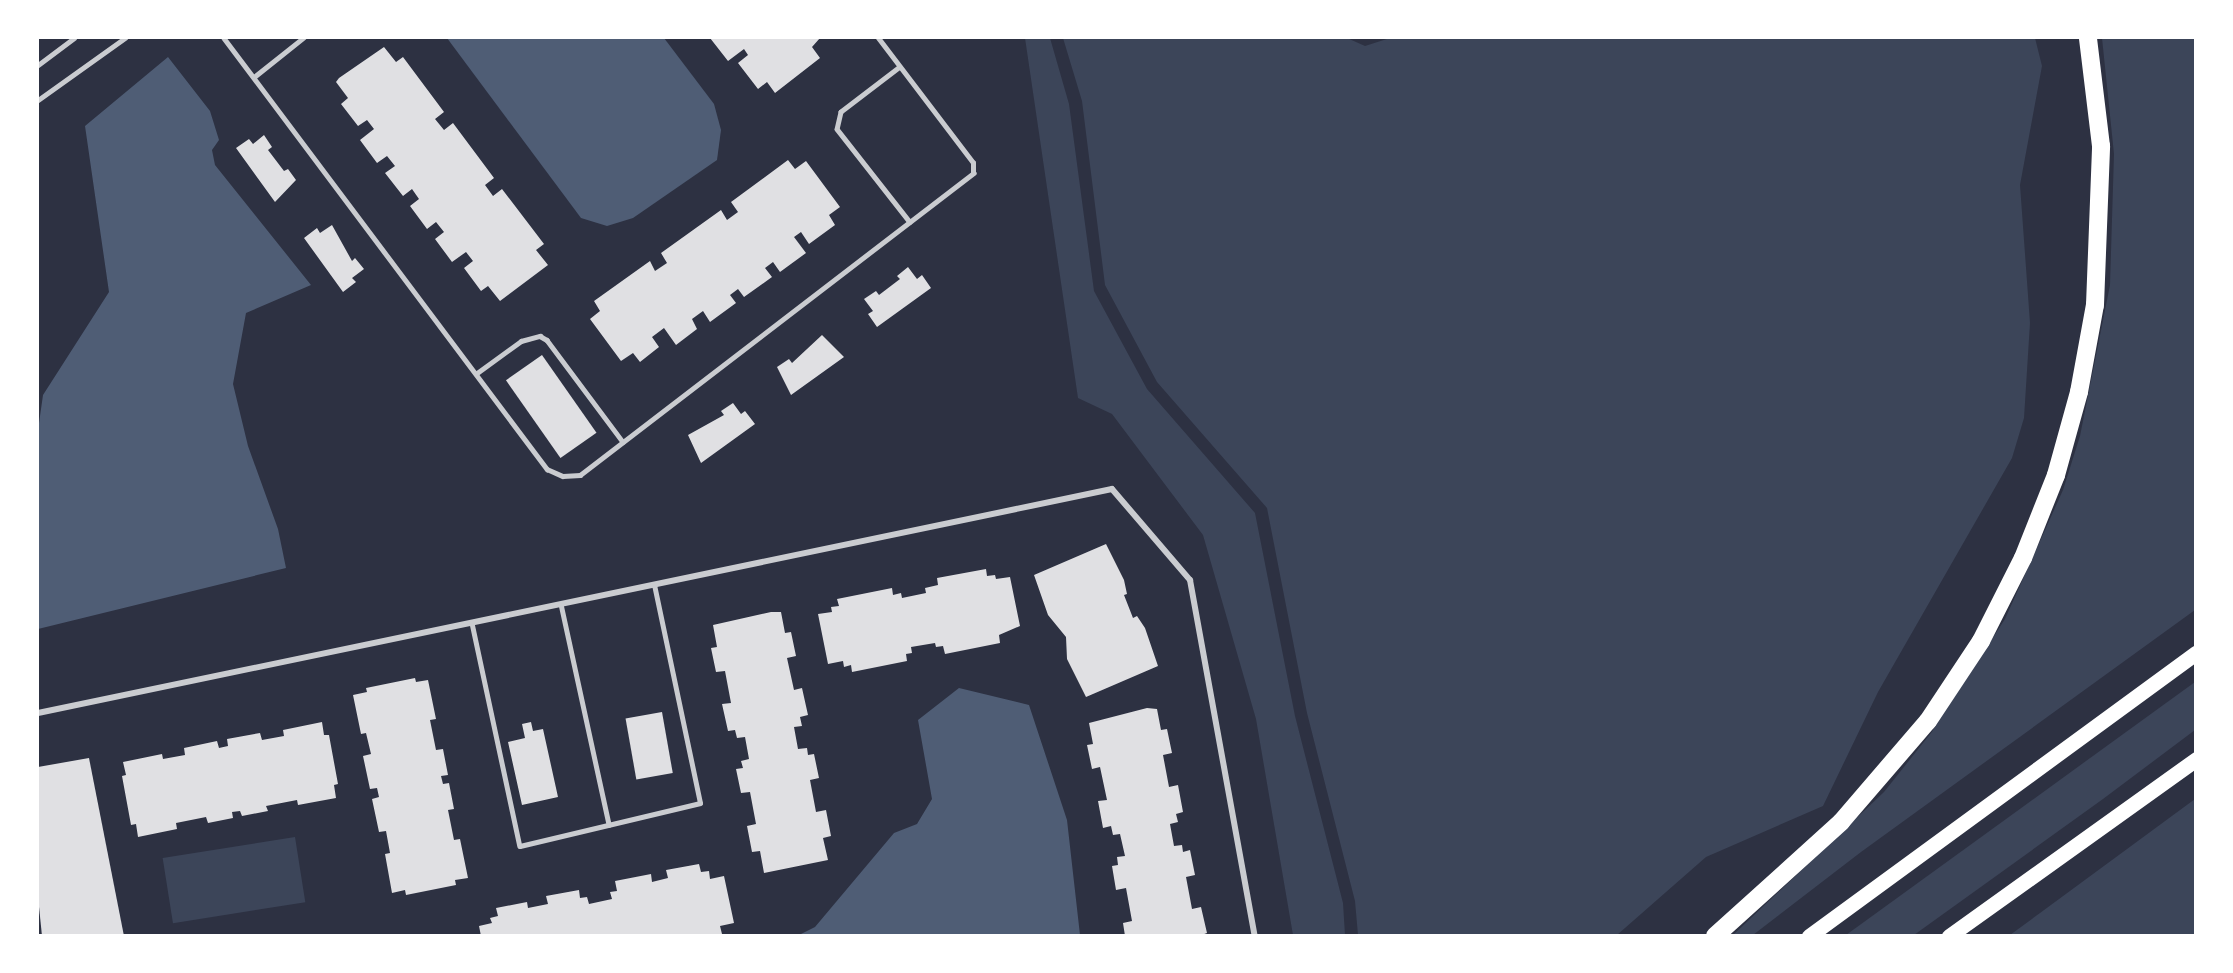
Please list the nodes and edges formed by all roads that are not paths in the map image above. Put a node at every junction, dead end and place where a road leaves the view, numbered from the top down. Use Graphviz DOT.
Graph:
graph roads {
  1 [pos="74,38"];
  2 [pos="125,38"];
  3 [pos="224,38"];
  4 [pos="303,38"];
  5 [pos="878,38"];
  6 [pos="2088,38"];
  7 [pos="38,65"];
  8 [pos="900,67"];
  9 [pos="254,76"];
  10 [pos="38,100"];
  11 [pos="910,222"];
  12 [pos="477,373"];
  13 [pos="623,442"];
  14 [pos="654,585"];
  15 [pos="561,604"];
  16 [pos="472,623"];
  17 [pos="2196,653"];
  18 [pos="38,713"];
  19 [pos="2196,759"];
  20 [pos="609,825"];
  21 [pos="1255,936"];
  22 [pos="1715,936"];
  23 [pos="1809,936"];
  24 [pos="1949,936"];
  1 -- 7 [label="lane"];
  2 -- 10 [label="lane"];
  3 -- 9 [label="lane"];
  4 -- 9 [label="lane"];
  5 -- 8 [label="lane"];
  6 -- 22 [label="highway"];
  8 -- 11 [label="lane"];
  8 -- 11 [label="lane"];
  9 -- 12 [label="lane"];
  11 -- 13 [label="lane"];
  12 -- 13 [label="lane"];
  12 -- 13 [label="lane"];
  14 -- 15 [label="street"];
  14 -- 20 [label="lane"];
  14 -- 21 [label="street"];
  15 -- 16 [label="street"];
  15 -- 20 [label="lane"];
  16 -- 18 [label="street"];
  16 -- 20 [label="lane"];
  17 -- 23 [label="main road"];
  19 -- 24 [label="main road"];
}
